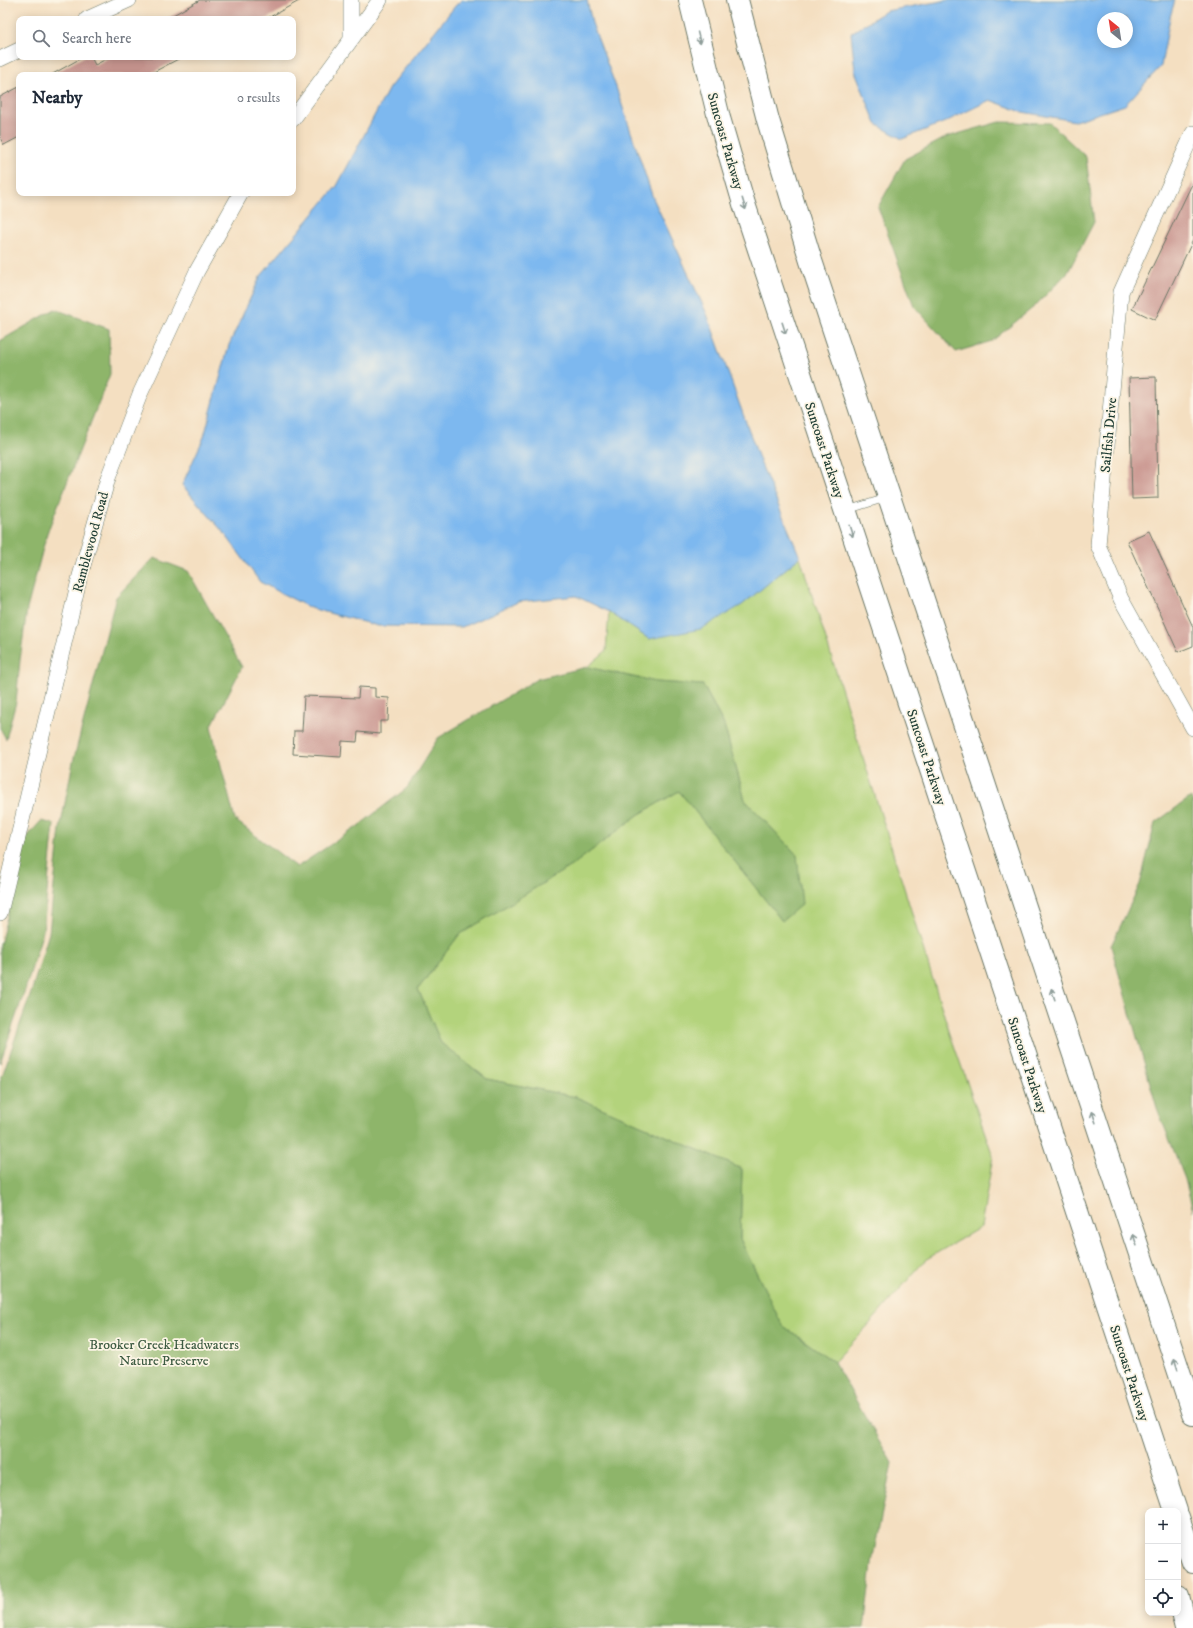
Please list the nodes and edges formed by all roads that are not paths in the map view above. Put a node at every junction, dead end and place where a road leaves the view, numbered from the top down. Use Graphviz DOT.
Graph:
graph roads {
  1 [pos="129,0"];
  2 [pos="351,0"];
  3 [pos="690,0"];
  4 [pos="737,0"];
  5 [pos="377,2"];
  6 [pos="94,16"];
  7 [pos="351,38"];
  8 [pos="16,51"];
  9 [pos="0,59"];
  10 [pos="296,115"];
  11 [pos="1193,133"];
  12 [pos="239,196"];
  13 [pos="889,497"];
  14 [pos="844,510"];
  15 [pos="1193,728"];
  16 [pos="0,913"];
  17 [pos="1193,1414"];
  18 [pos="1148,1428"];
  19 [pos="1161,1508"];
  20 [pos="1175,1508"];
  21 [pos="1181,1526"];
  22 [pos="1193,1562"];
  23 [pos="1181,1608"];
  24 [pos="1186,1628"];
  1 -- 6 [label="street"];
  2 -- 7 [label="street"];
  3 -- 14 [label="highway, Suncoast Parkway, one-way"];
  4 -- 13 [label="highway"];
  5 -- 7 [label="street"];
  7 -- 10 [label="street"];
  8 -- 9 [label="street"];
  11 -- 15 [label="street, Sailfish Drive"];
  12 -- 16 [label="street, Ramblewood Road"];
  13 -- 14 [label="lane"];
  17 -- 13 [label="highway, one-way"];
  14 -- 18 [label="highway, Suncoast Parkway, one-way"];
  18 -- 19 [label="highway"];
  18 -- 20 [label="highway, Suncoast Parkway"];
  21 -- 22 [label="highway"];
  23 -- 24 [label="highway"];
}
